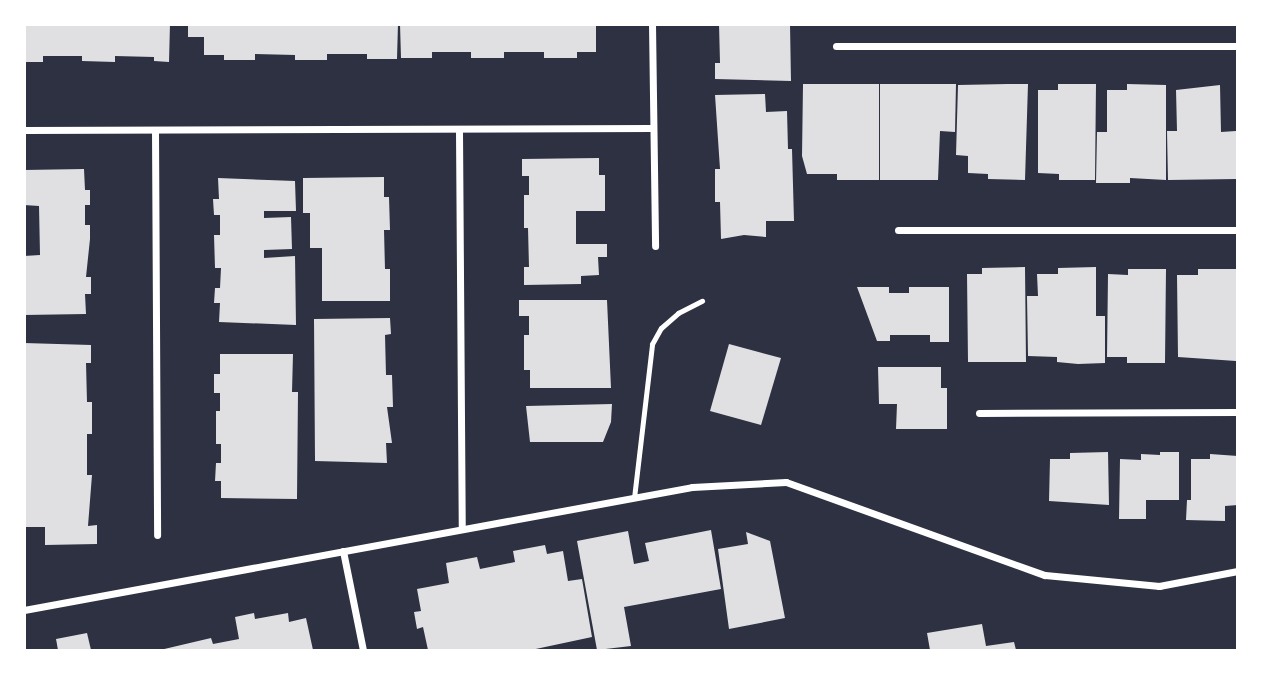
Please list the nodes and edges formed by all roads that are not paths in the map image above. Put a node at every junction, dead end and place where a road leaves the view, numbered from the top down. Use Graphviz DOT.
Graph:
graph roads {
  1 [pos="652,24"];
  2 [pos="836,46"];
  3 [pos="1237,46"];
  4 [pos="652,128"];
  5 [pos="24,130"];
  6 [pos="155,130"];
  7 [pos="459,131"];
  8 [pos="898,230"];
  9 [pos="1237,230"];
  10 [pos="654,246"];
  11 [pos="702,301"];
  12 [pos="1237,412"];
  13 [pos="979,413"];
  14 [pos="634,498"];
  15 [pos="462,529"];
  16 [pos="157,535"];
  17 [pos="343,551"];
  18 [pos="1237,571"];
  19 [pos="24,610"];
  20 [pos="363,650"];
  1 -- 4 [label="street"];
  2 -- 3 [label="street"];
  4 -- 7 [label="street"];
  4 -- 10 [label="street"];
  5 -- 6 [label="street"];
  6 -- 7 [label="street"];
  6 -- 16 [label="street"];
  7 -- 15 [label="street"];
  8 -- 9 [label="street"];
  11 -- 14 [label="lane"];
  12 -- 13 [label="street"];
  14 -- 15 [label="street"];
  14 -- 18 [label="street"];
  15 -- 17 [label="street"];
  17 -- 19 [label="street"];
  17 -- 20 [label="street"];
}
